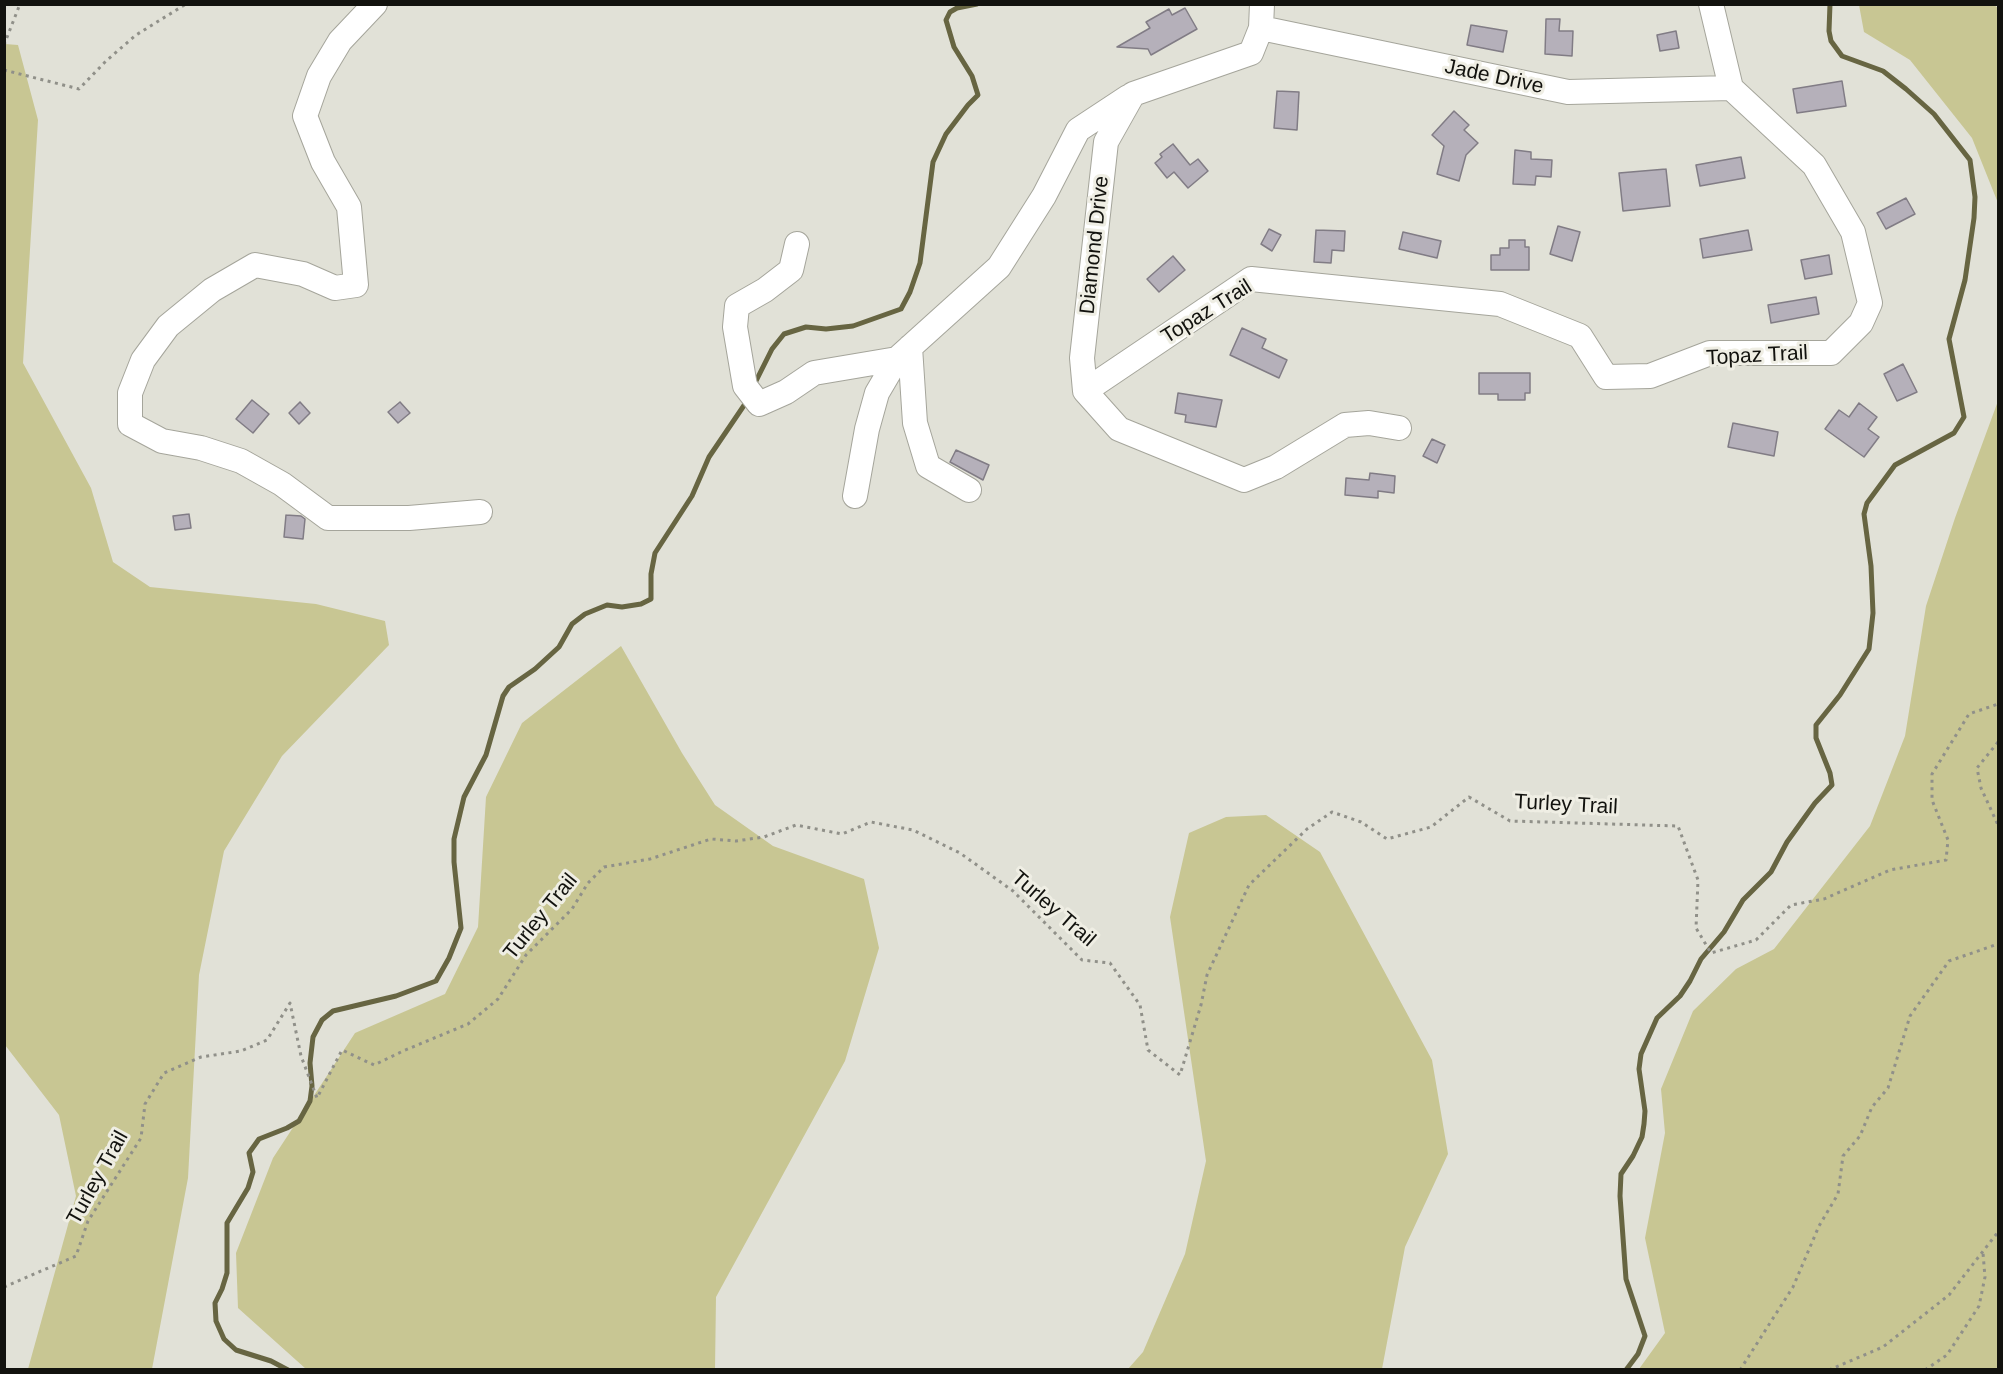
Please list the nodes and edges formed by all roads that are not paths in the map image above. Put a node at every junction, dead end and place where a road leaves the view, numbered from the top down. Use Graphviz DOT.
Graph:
graph roads {
  1 [pos="375,4"];
  2 [pos="1711,4"];
  3 [pos="1261,16"];
  4 [pos="1731,87"];
  5 [pos="1133,94"];
  6 [pos="797,244"];
  7 [pos="904,353"];
  8 [pos="1085,391"];
  9 [pos="1399,428"];
  10 [pos="969,490"];
  11 [pos="855,496"];
  12 [pos="480,512"];
  1 -- 12 [label="street"];
  2 -- 4 [label="street"];
  3 -- 4 [label="street, Jade Drive"];
  3 -- 5 [label="street"];
  4 -- 8 [label="street, Topaz Trail"];
  5 -- 7 [label="street"];
  5 -- 8 [label="street, Diamond Drive"];
  6 -- 7 [label="street"];
  7 -- 10 [label="street"];
  7 -- 11 [label="street"];
  8 -- 9 [label="street"];
}
